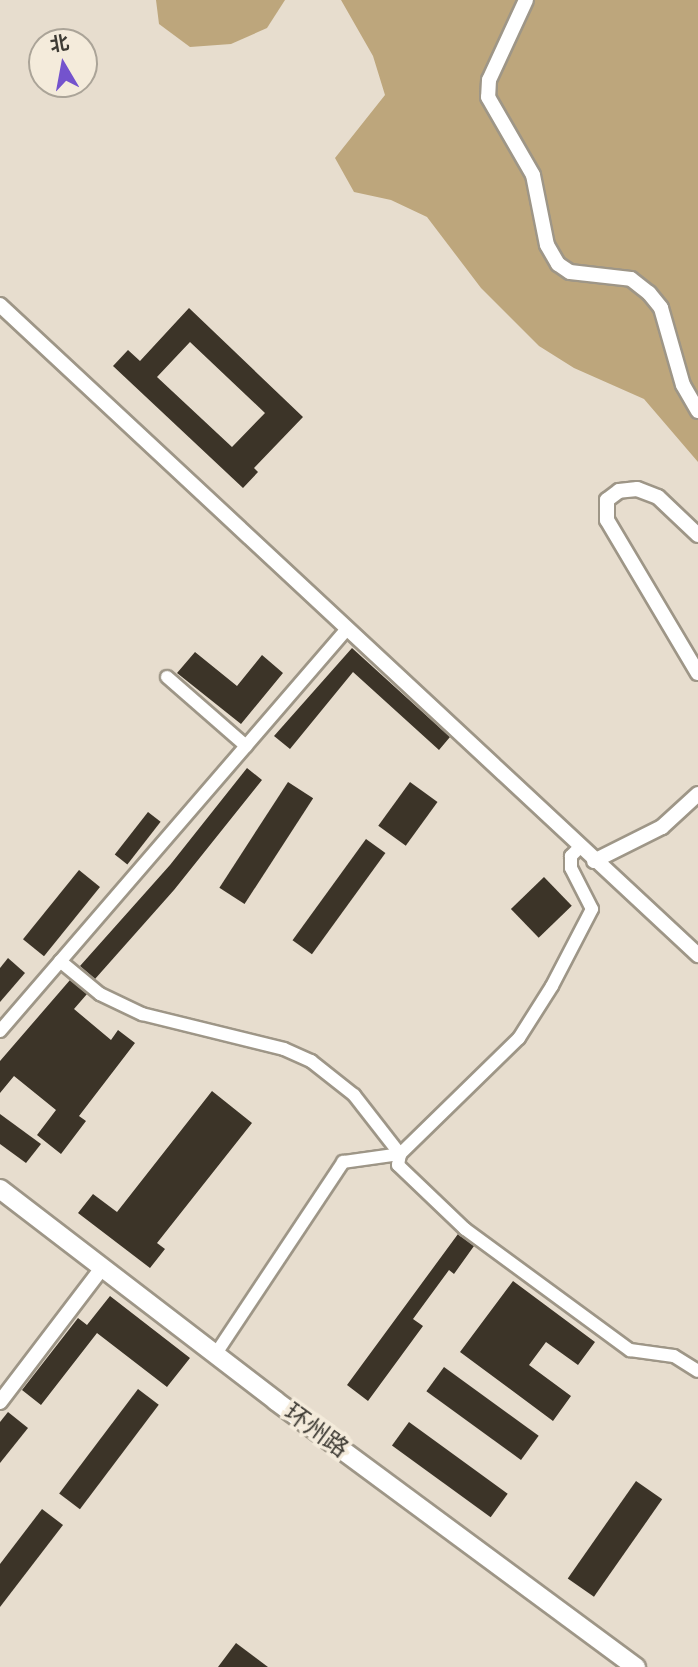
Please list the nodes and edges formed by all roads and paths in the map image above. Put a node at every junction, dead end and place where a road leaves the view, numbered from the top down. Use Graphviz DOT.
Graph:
graph roads {
  1 [pos="526,0"];
  2 [pos="0,304"];
  3 [pos="698,411"];
  4 [pos="698,535"];
  5 [pos="346,630"];
  6 [pos="698,673"];
  7 [pos="167,677"];
  8 [pos="246,746"];
  9 [pos="698,794"];
  10 [pos="580,847"];
  11 [pos="594,861"];
  12 [pos="698,955"];
  13 [pos="60,961"];
  14 [pos="0,1031"];
  15 [pos="400,1153"];
  16 [pos="0,1189"];
  17 [pos="102,1268"];
  18 [pos="215,1355"];
  19 [pos="698,1371"];
  20 [pos="0,1402"];
  21 [pos="636,1667"];
  1 -- 3 [label="street"];
  2 -- 5 [label="street"];
  4 -- 6 [label="street"];
  5 -- 8 [label="street"];
  5 -- 10 [label="street"];
  7 -- 8 [label="street"];
  8 -- 13 [label="street"];
  9 -- 11 [label="street"];
  10 -- 11 [label="street"];
  10 -- 15 [label="street"];
  11 -- 12 [label="street"];
  13 -- 14 [label="street"];
  13 -- 15 [label="street"];
  15 -- 18 [label="street"];
  15 -- 19 [label="street"];
  16 -- 17 [label="main road, 环州路"];
  17 -- 18 [label="main road, 环州路"];
  17 -- 20 [label="street"];
  18 -- 21 [label="main road, 环州路"];
}
